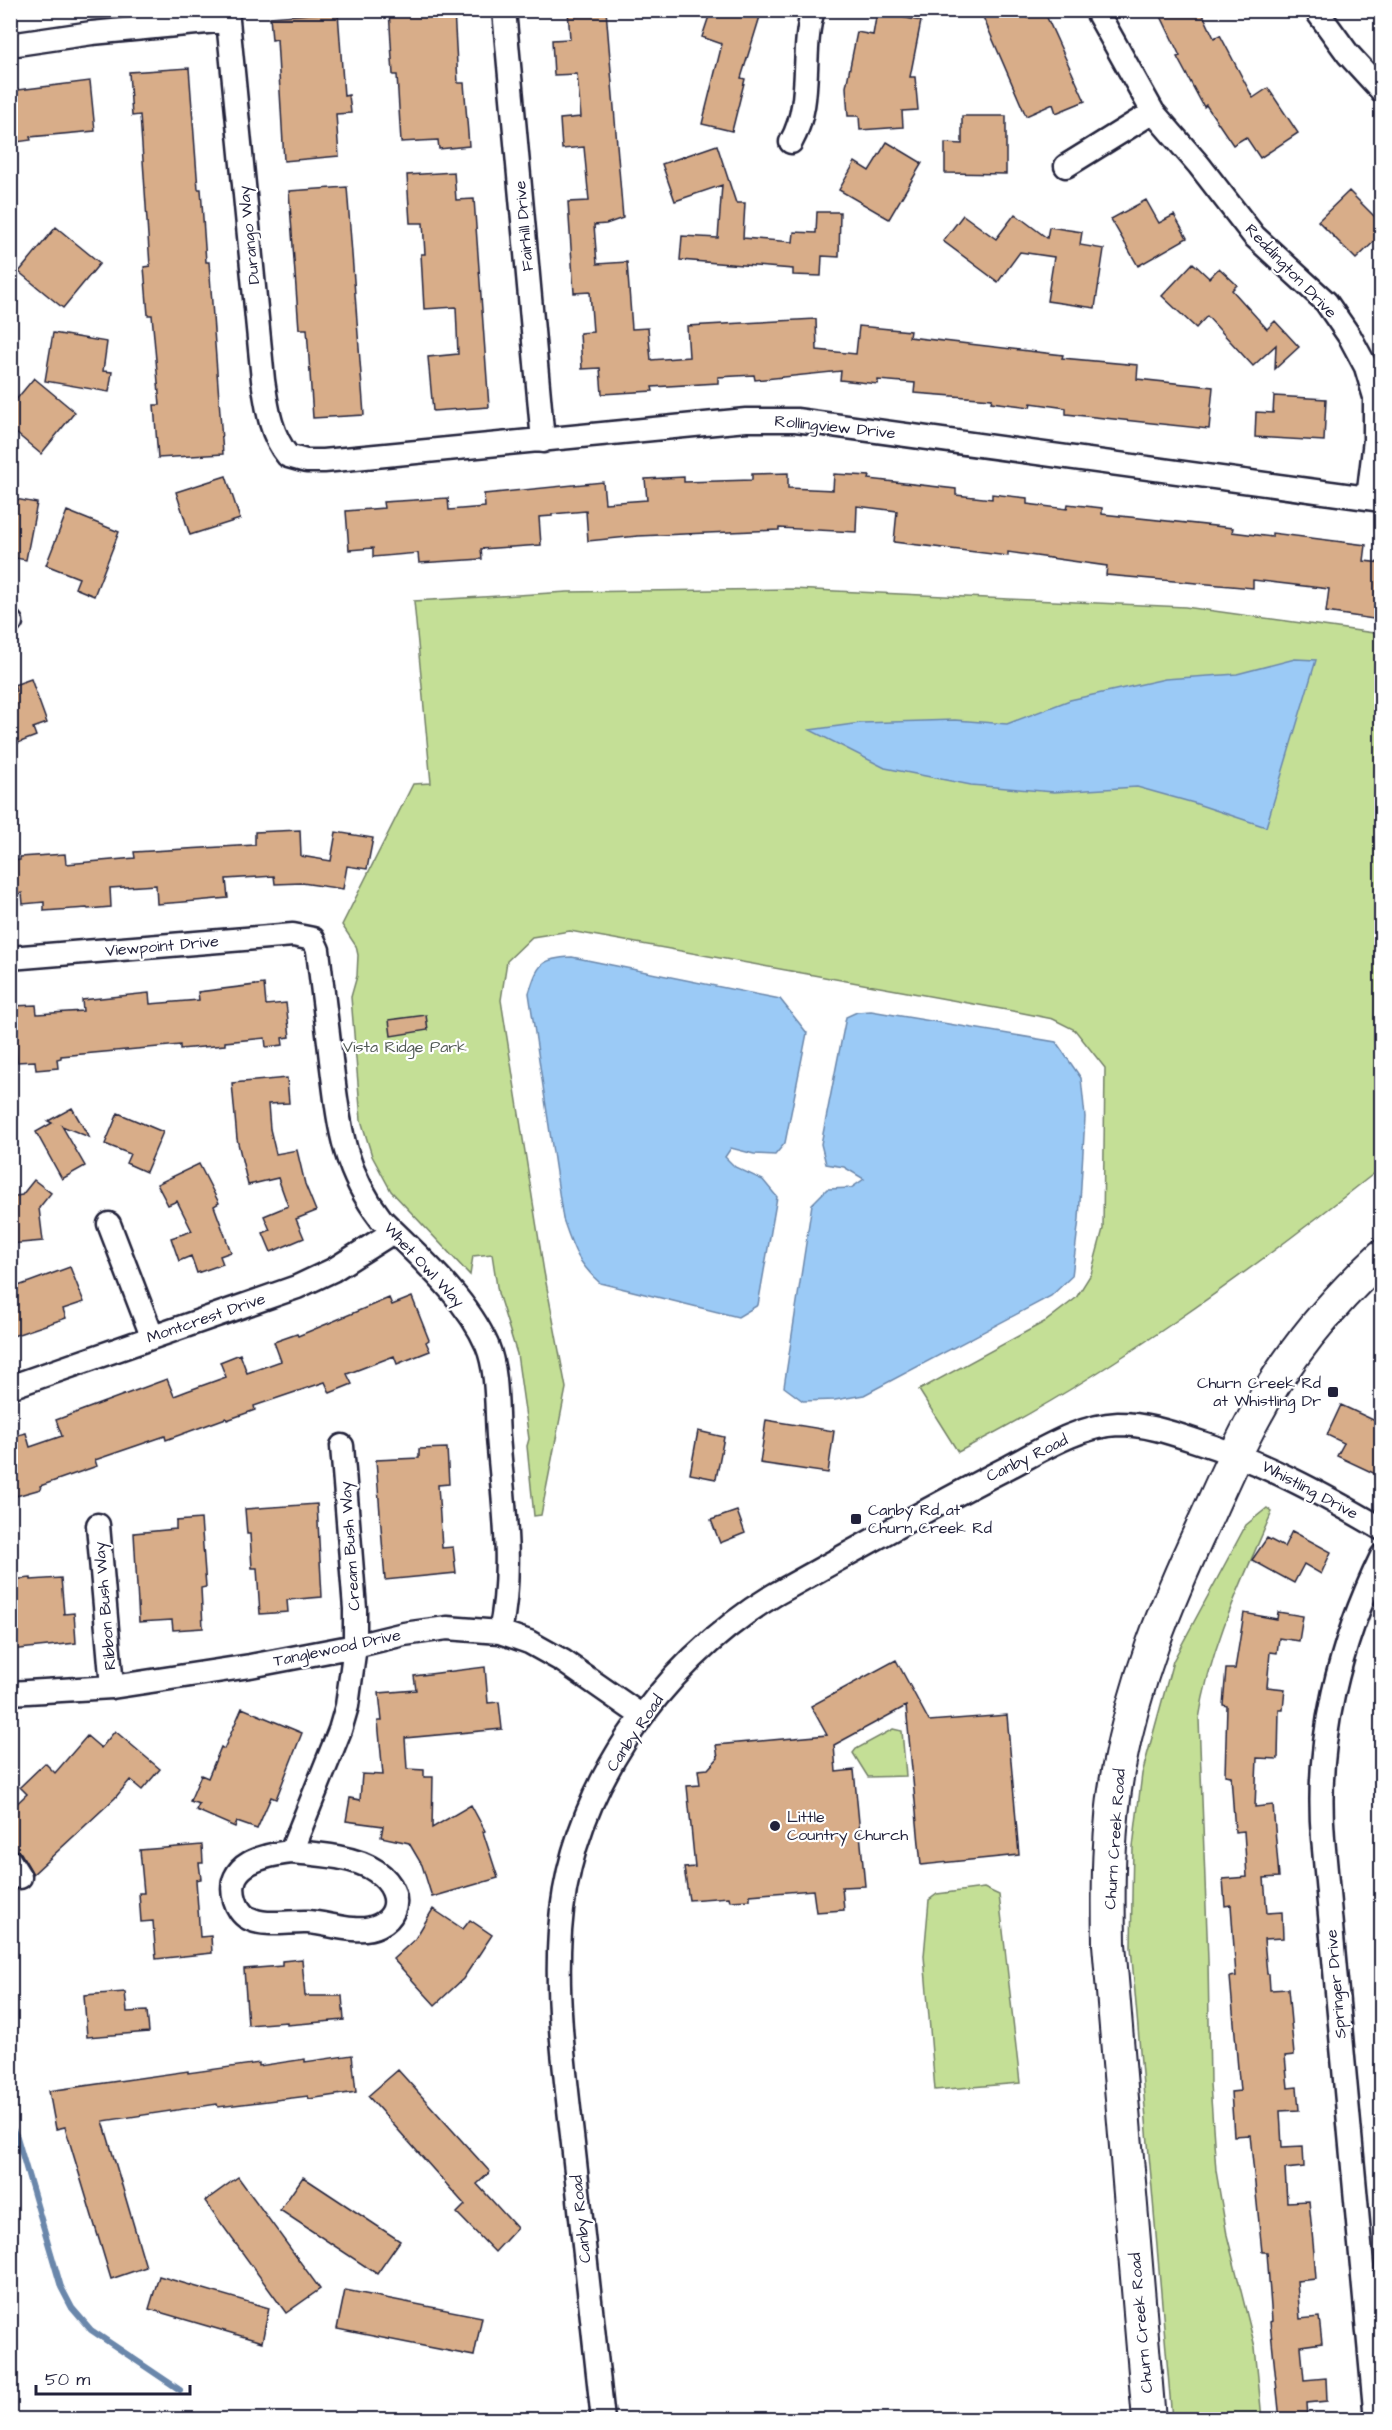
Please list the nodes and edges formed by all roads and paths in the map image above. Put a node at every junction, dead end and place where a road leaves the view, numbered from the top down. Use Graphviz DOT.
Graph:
graph roads {
  1 [pos="504,10"];
  2 [pos="813,10"];
  3 [pos="1095,10"];
  4 [pos="1316,10"];
  5 [pos="227,15"];
  6 [pos="10,45"];
  7 [pos="1382,91"];
  8 [pos="1153,112"];
  9 [pos="791,142"];
  10 [pos="1066,166"];
  11 [pos="543,441"];
  12 [pos="288,456"];
  13 [pos="1375,499"];
  14 [pos="313,939"];
  15 [pos="10,958"];
  16 [pos="109,1224"];
  17 [pos="393,1232"];
  18 [pos="1382,1256"];
  19 [pos="152,1336"];
  20 [pos="10,1387"];
  21 [pos="342,1446"];
  22 [pos="1237,1453"];
  23 [pos="98,1525"];
  24 [pos="1382,1529"];
  25 [pos="1382,1557"];
  26 [pos="500,1632"];
  27 [pos="356,1646"];
  28 [pos="112,1687"];
  29 [pos="10,1693"];
  30 [pos="642,1716"];
  31 [pos="291,1852"];
  32 [pos="603,2420"];
  33 [pos="1149,2420"];
  34 [pos="1376,2420"];
  1 -- 11 [label="street, Fairhill Drive"];
  2 -- 9 [label="street"];
  3 -- 8 [label="street, Reddington Drive"];
  4 -- 7 [label="street"];
  5 -- 6 [label="street"];
  5 -- 12 [label="street, Durango Way"];
  8 -- 10 [label="street"];
  8 -- 13 [label="street, Reddington Drive"];
  11 -- 12 [label="street, Rollingview Drive"];
  11 -- 13 [label="street, Rollingview Drive"];
  14 -- 15 [label="street, Viewpoint Drive"];
  14 -- 17 [label="street, Whet Owl Way"];
  16 -- 19 [label="street"];
  17 -- 19 [label="street, Montcrest Drive"];
  17 -- 26 [label="street, Whet Owl Way"];
  18 -- 22 [label="main road, Churn Creek Road"];
  19 -- 20 [label="street, Montcrest Drive"];
  21 -- 27 [label="street, Cream Bush Way"];
  22 -- 24 [label="street, Whistling Drive"];
  22 -- 30 [label="street, Canby Road"];
  22 -- 33 [label="main road, Churn Creek Road"];
  23 -- 28 [label="street, Ribbon Bush Way"];
  25 -- 34 [label="street, Springer Drive"];
  26 -- 27 [label="street, Tanglewood Drive"];
  26 -- 30 [label="street, Tanglewood Drive"];
  27 -- 28 [label="street, Tanglewood Drive"];
  27 -- 31 [label="street, Cream Bush Way"];
  28 -- 29 [label="street, Tanglewood Drive"];
  30 -- 32 [label="street, Canby Road"];
  31 -- 31 [label="street"];
}
